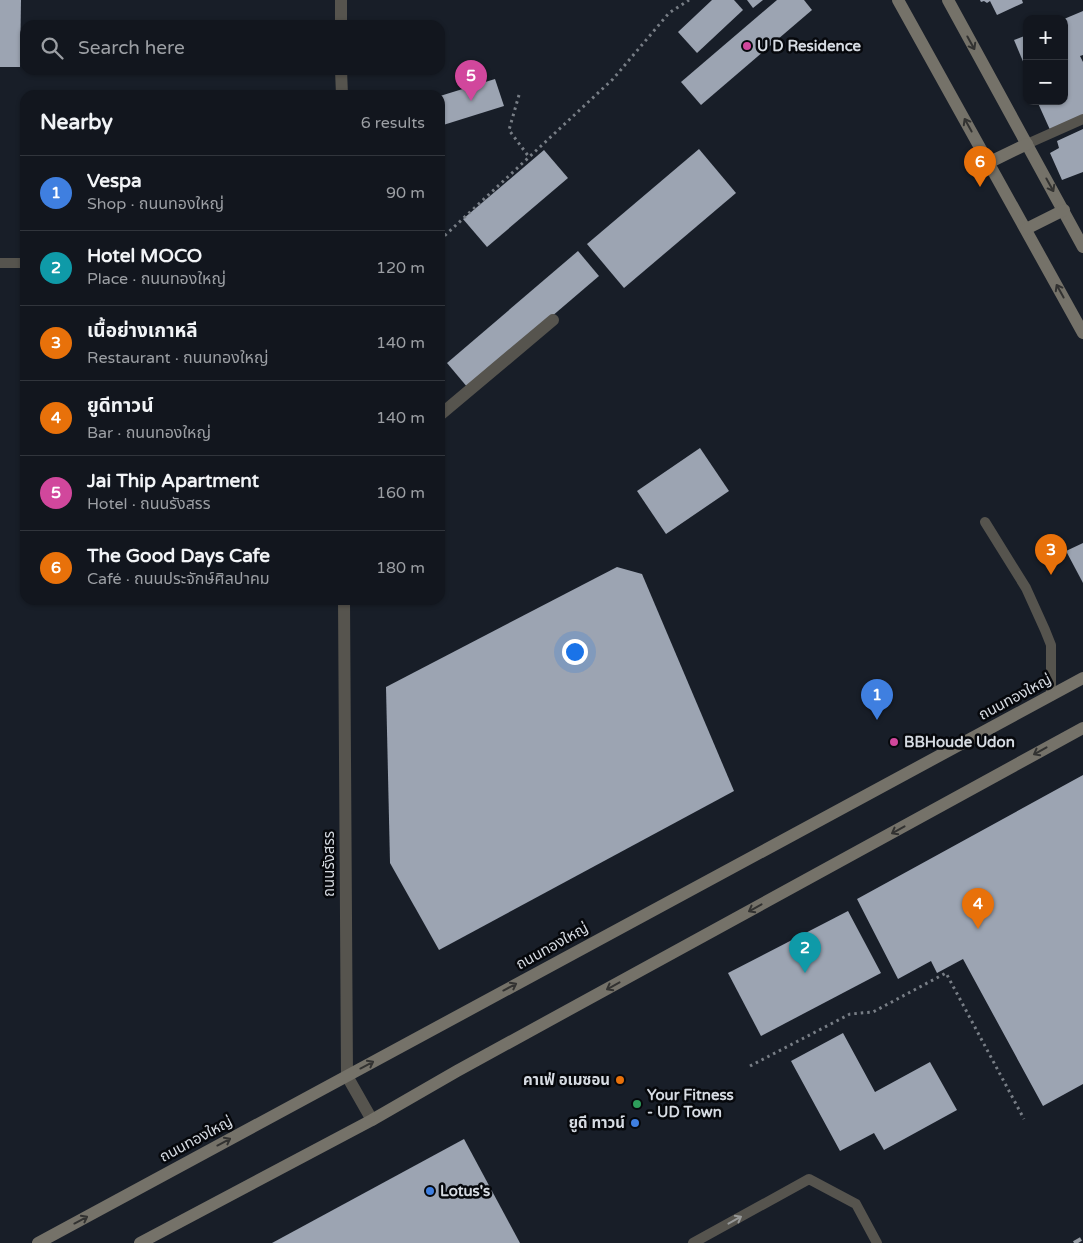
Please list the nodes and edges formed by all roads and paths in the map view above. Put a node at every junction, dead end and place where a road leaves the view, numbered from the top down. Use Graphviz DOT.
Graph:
graph roads {
  1 [pos="341,0"];
  2 [pos="689,0"];
  3 [pos="898,0"];
  4 [pos="948,0"];
  5 [pos="341,20"];
  6 [pos="342,75"];
  7 [pos="342,90"];
  8 [pos="520,95"];
  9 [pos="1083,119"];
  10 [pos="1027,144"];
  11 [pos="529,157"];
  12 [pos="988,163"];
  13 [pos="1064,210"];
  14 [pos="1026,229"];
  15 [pos="445,235"];
  16 [pos="1083,247"];
  17 [pos="0,263"];
  18 [pos="20,263"];
  19 [pos="553,320"];
  20 [pos="1083,334"];
  21 [pos="445,411"];
  22 [pos="985,522"];
  23 [pos="344,605"];
  24 [pos="1083,678"];
  25 [pos="1051,696"];
  26 [pos="1083,728"];
  27 [pos="750,1066"];
  28 [pos="347,1076"];
  29 [pos="1024,1119"];
  30 [pos="372,1120"];
  31 [pos="38,1243"];
  32 [pos="140,1243"];
  33 [pos="693,1243"];
  34 [pos="878,1243"];
  1 -- 5 [label="street"];
  2 -- 11 [label="path"];
  12 -- 3 [label="street, one-way"];
  4 -- 10 [label="street, one-way"];
  6 -- 7 [label="street"];
  8 -- 11 [label="path"];
  9 -- 10 [label="lane"];
  10 -- 12 [label="street"];
  10 -- 13 [label="street, one-way"];
  11 -- 15 [label="path"];
  12 -- 14 [label="street"];
  13 -- 14 [label="street"];
  13 -- 16 [label="street"];
  20 -- 14 [label="street, one-way"];
  17 -- 18 [label="lane"];
  19 -- 21 [label="street"];
  22 -- 25 [label="lane"];
  23 -- 28 [label="street, ถนนรังสรร"];
  24 -- 25 [label="street, ถนนทองใหญ่"];
  28 -- 25 [label="street, ถนนทองใหญ่, one-way"];
  26 -- 30 [label="street, one-way"];
  27 -- 29 [label="path"];
  28 -- 30 [label="street, ถนนรังสรร"];
  31 -- 28 [label="street, ถนนทองใหญ่, one-way"];
  30 -- 32 [label="street"];
  33 -- 34 [label="lane, one-way"];
}
